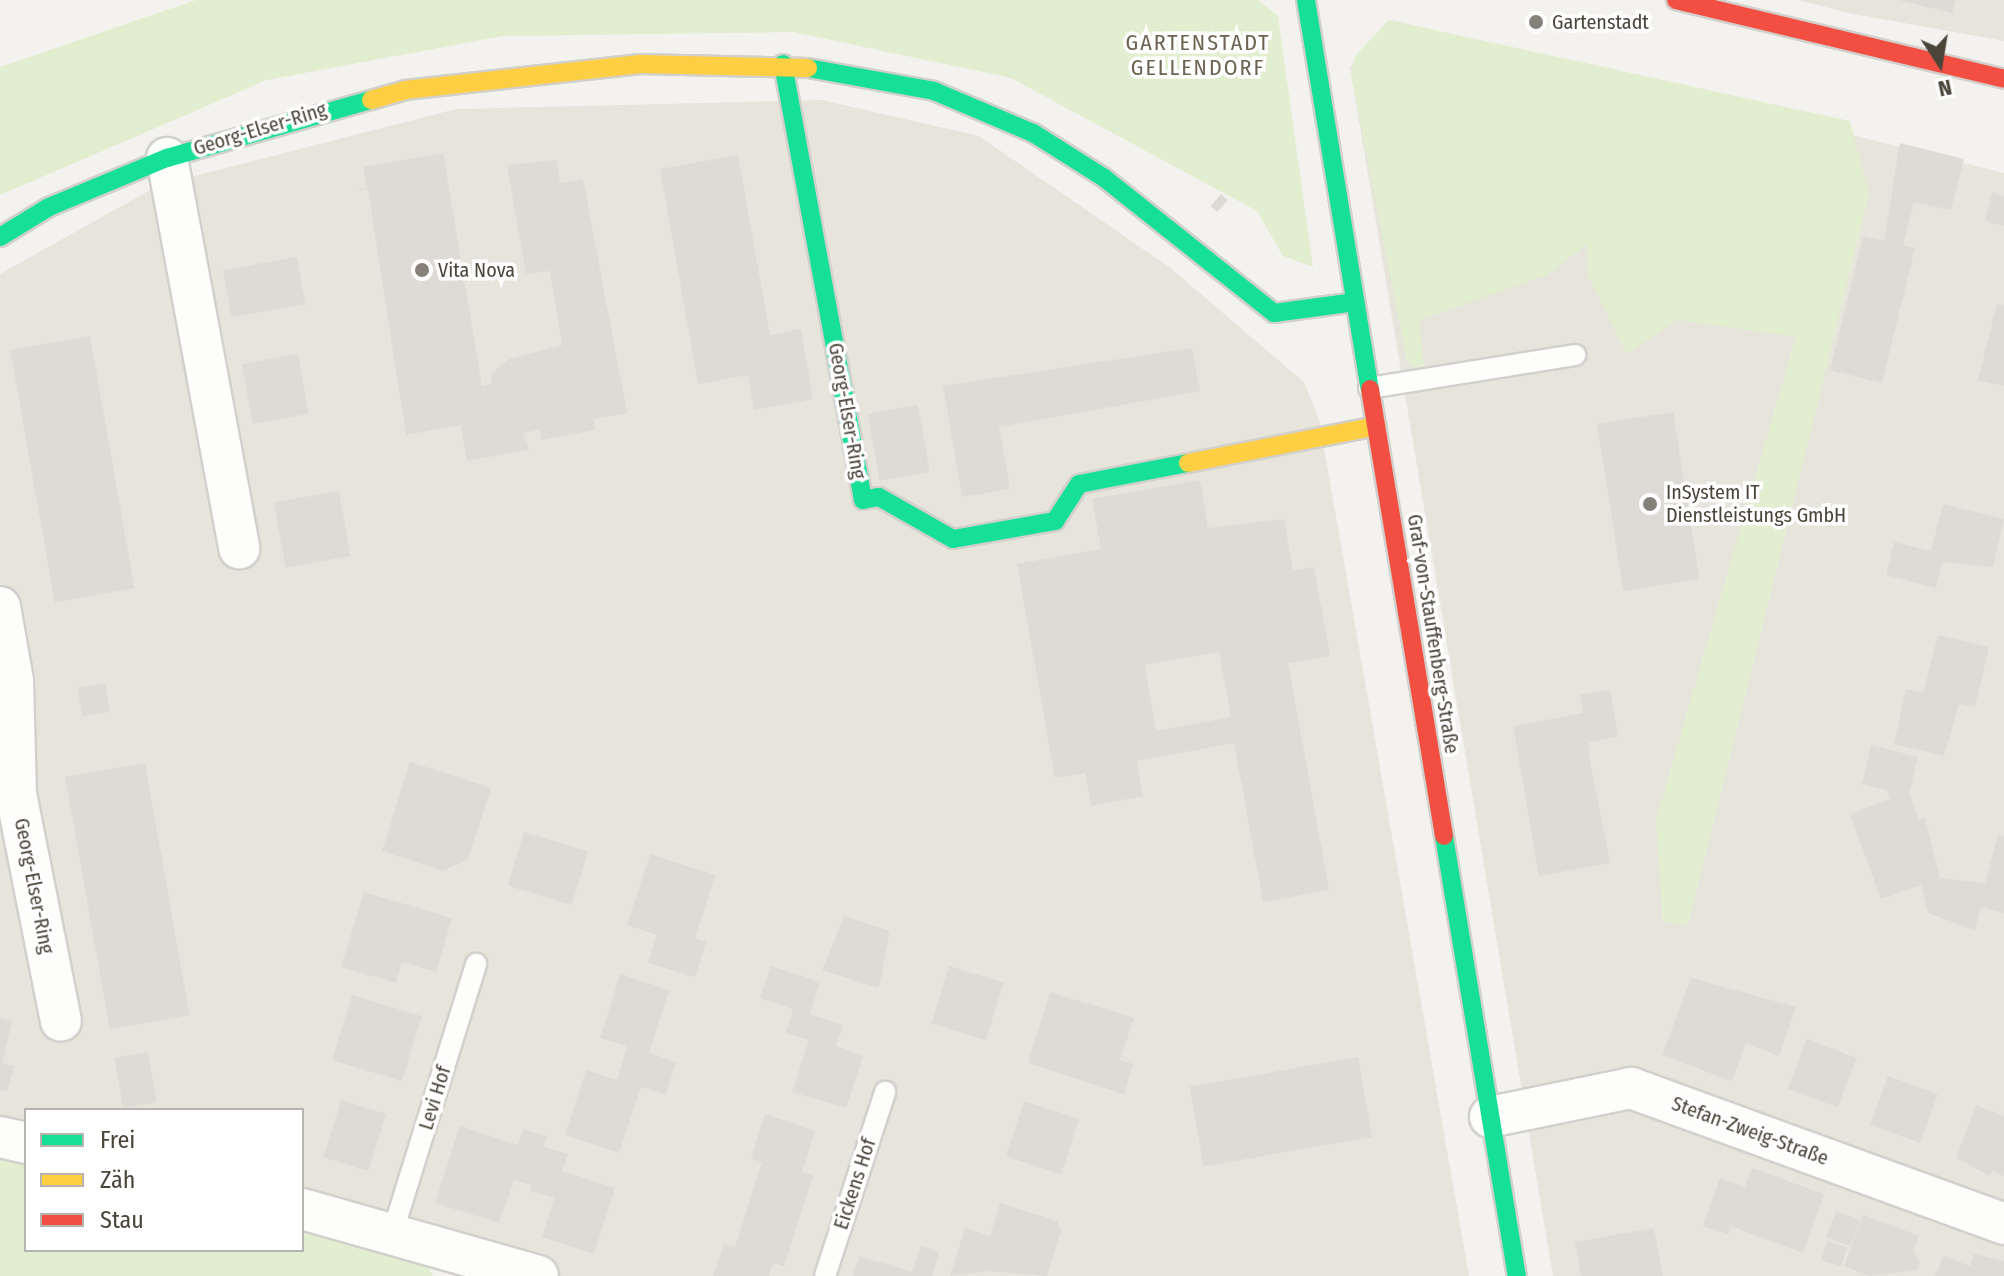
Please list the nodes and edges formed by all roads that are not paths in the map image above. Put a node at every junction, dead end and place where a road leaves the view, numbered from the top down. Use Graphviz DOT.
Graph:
graph roads {
  1 [pos="1306,0"];
  2 [pos="1676,0"];
  3 [pos="783,64"];
  4 [pos="2004,79"];
  5 [pos="167,158"];
  6 [pos="0,237"];
  7 [pos="1355,302"];
  8 [pos="1575,355"];
  9 [pos="1369,388"];
  10 [pos="1376,426"];
  11 [pos="239,548"];
  12 [pos="0,607"];
  13 [pos="476,964"];
  14 [pos="61,1021"];
  15 [pos="885,1092"];
  16 [pos="1490,1117"];
  17 [pos="0,1137"];
  18 [pos="24,1143"];
  19 [pos="304,1209"];
  20 [pos="2004,1224"];
  21 [pos="393,1231"];
  22 [pos="538,1276"];
  23 [pos="825,1276"];
  24 [pos="1517,1276"];
  1 -- 7 [label="street, Graf-von-Stauffenberg-Straße"];
  2 -- 4 [label="street"];
  3 -- 5 [label="street, Georg-Elser-Ring"];
  3 -- 7 [label="street, Georg-Elser-Ring"];
  3 -- 10 [label="street, Georg-Elser-Ring"];
  5 -- 6 [label="street, Georg-Elser-Ring"];
  5 -- 11 [label="street, Georg-Elser-Ring"];
  7 -- 9 [label="street, Graf-von-Stauffenberg-Straße"];
  8 -- 9 [label="lane"];
  9 -- 10 [label="street, Graf-von-Stauffenberg-Straße"];
  10 -- 16 [label="street, Graf-von-Stauffenberg-Straße"];
  12 -- 14 [label="street, Georg-Elser-Ring"];
  13 -- 21 [label="lane, Levi Hof"];
  15 -- 23 [label="lane, Eickens Hof"];
  16 -- 20 [label="street, Stefan-Zweig-Straße"];
  16 -- 24 [label="street, Graf-von-Stauffenberg-Straße"];
  17 -- 18 [label="street"];
  19 -- 21 [label="street"];
  21 -- 22 [label="street"];
}
